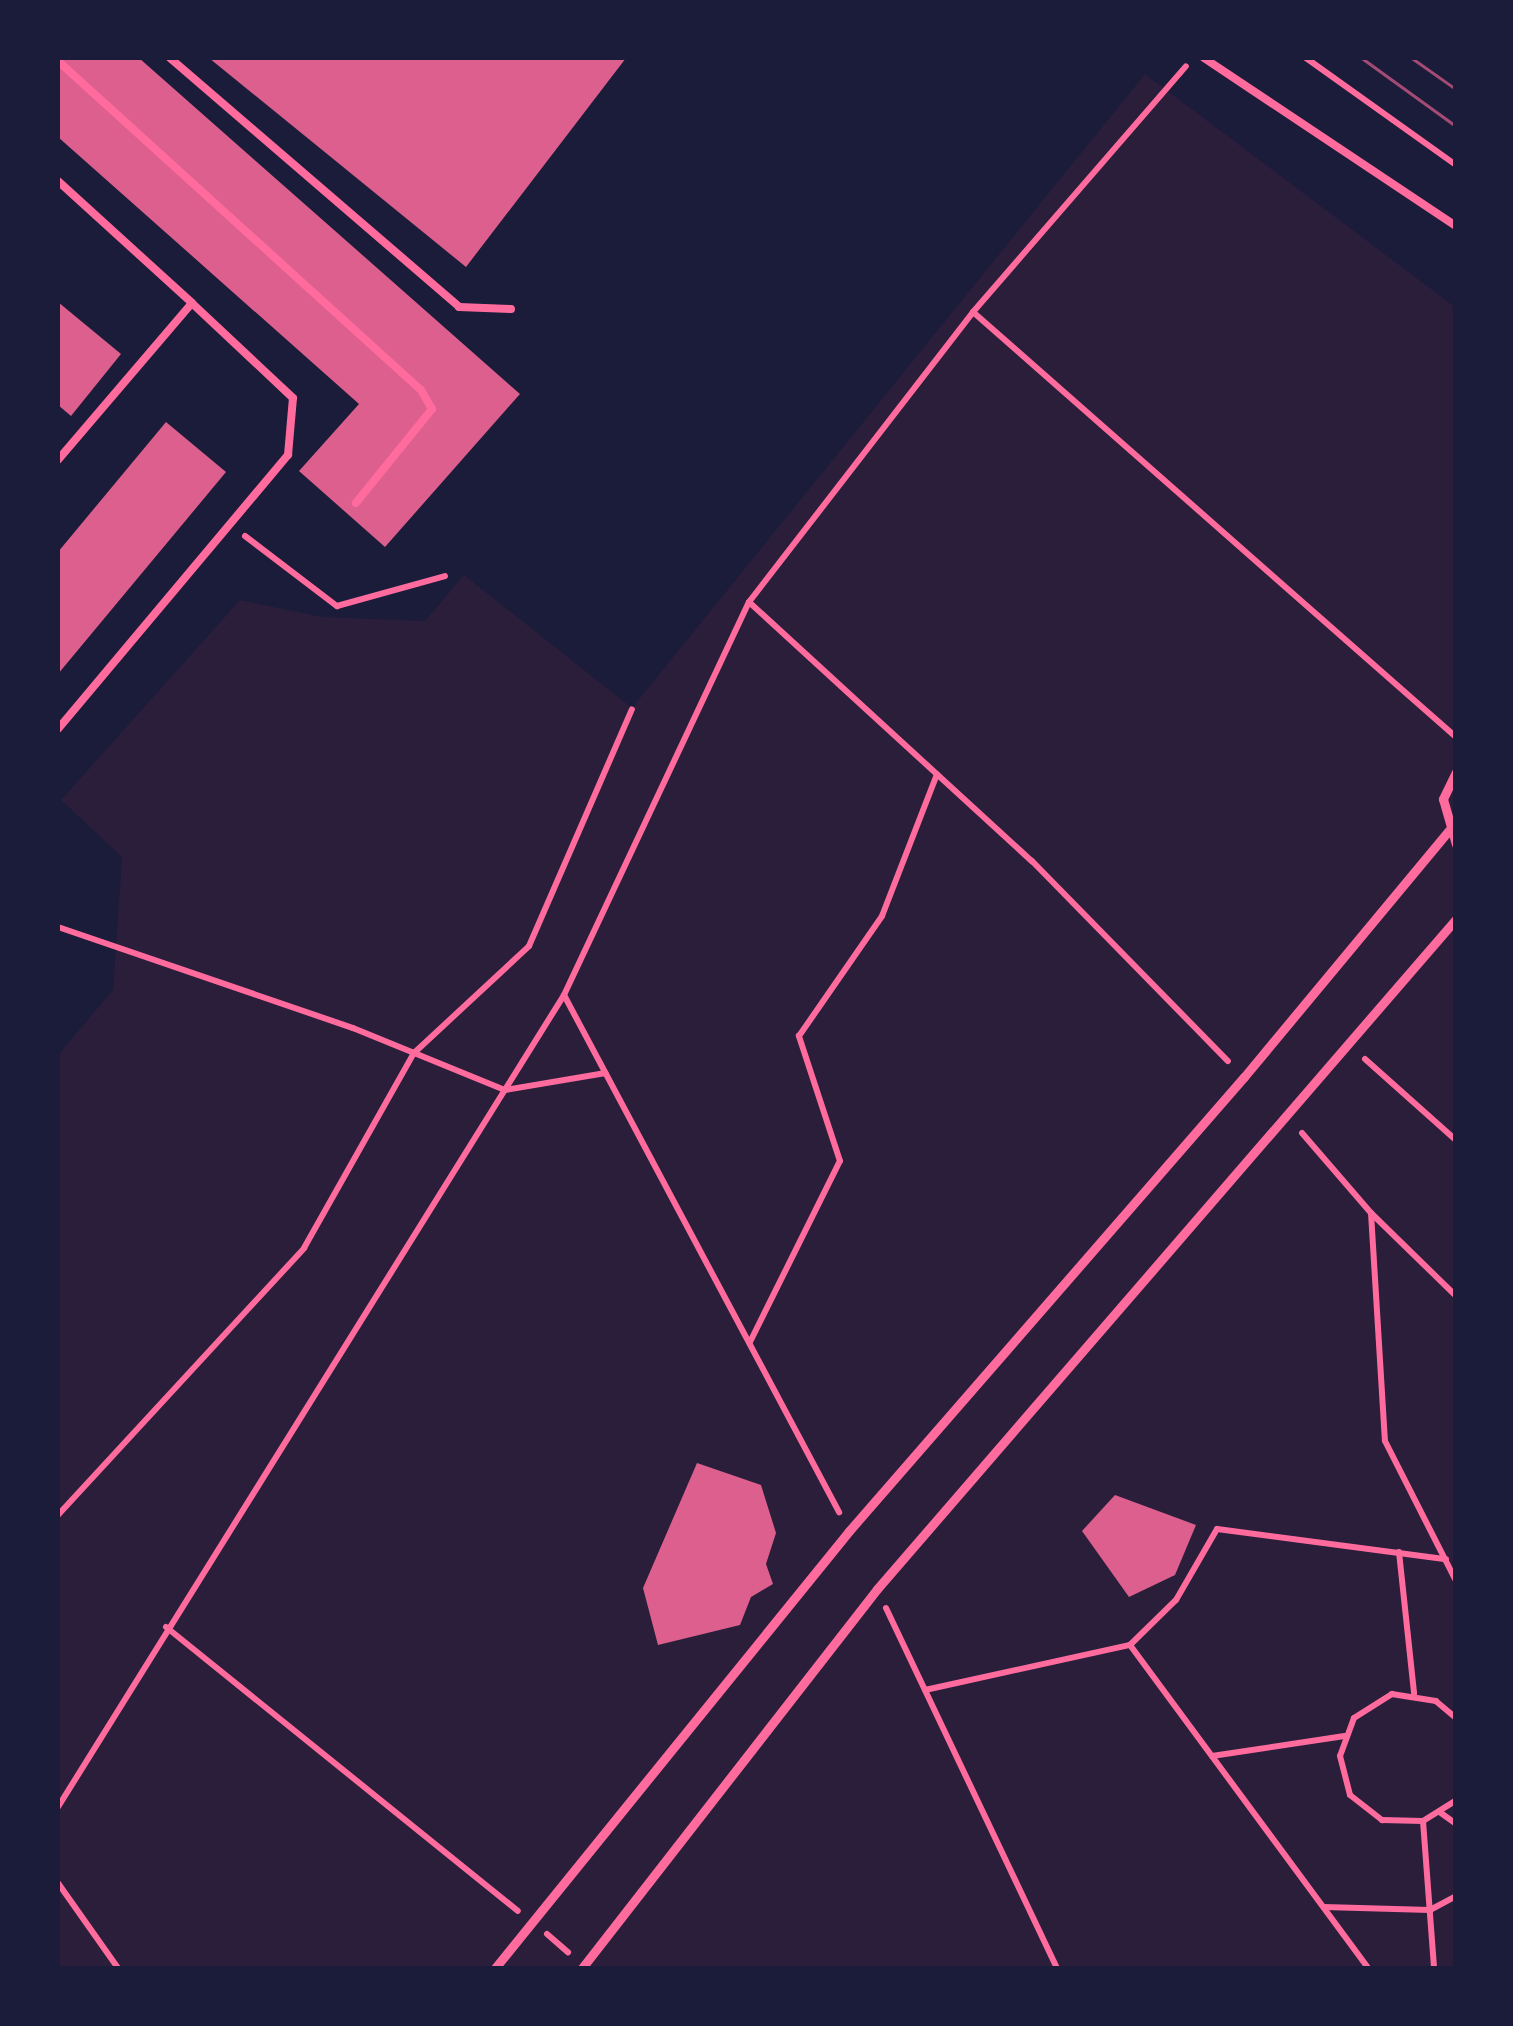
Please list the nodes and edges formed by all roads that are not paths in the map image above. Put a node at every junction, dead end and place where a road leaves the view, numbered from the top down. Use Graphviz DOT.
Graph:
graph roads {
  1 [pos="170,58"];
  2 [pos="1204,58"];
  3 [pos="58,61"];
  4 [pos="58,182"];
  5 [pos="1456,226"];
  6 [pos="192,303"];
  7 [pos="510,309"];
  8 [pos="58,462"];
  9 [pos="356,503"];
  10 [pos="58,728"];
  11 [pos="1456,772"];
  12 [pos="1448,831"];
  13 [pos="1456,844"];
  14 [pos="1456,920"];
  15 [pos="583,1967"];
  16 [pos="495,1968"];
  1 -- 7 [label="lane"];
  2 -- 5 [label="lane"];
  3 -- 9 [label="lane"];
  4 -- 6 [label="lane"];
  6 -- 8 [label="lane"];
  6 -- 10 [label="lane"];
  11 -- 12 [label="street"];
  12 -- 13 [label="street"];
  12 -- 16 [label="street"];
  14 -- 15 [label="street"];
}
